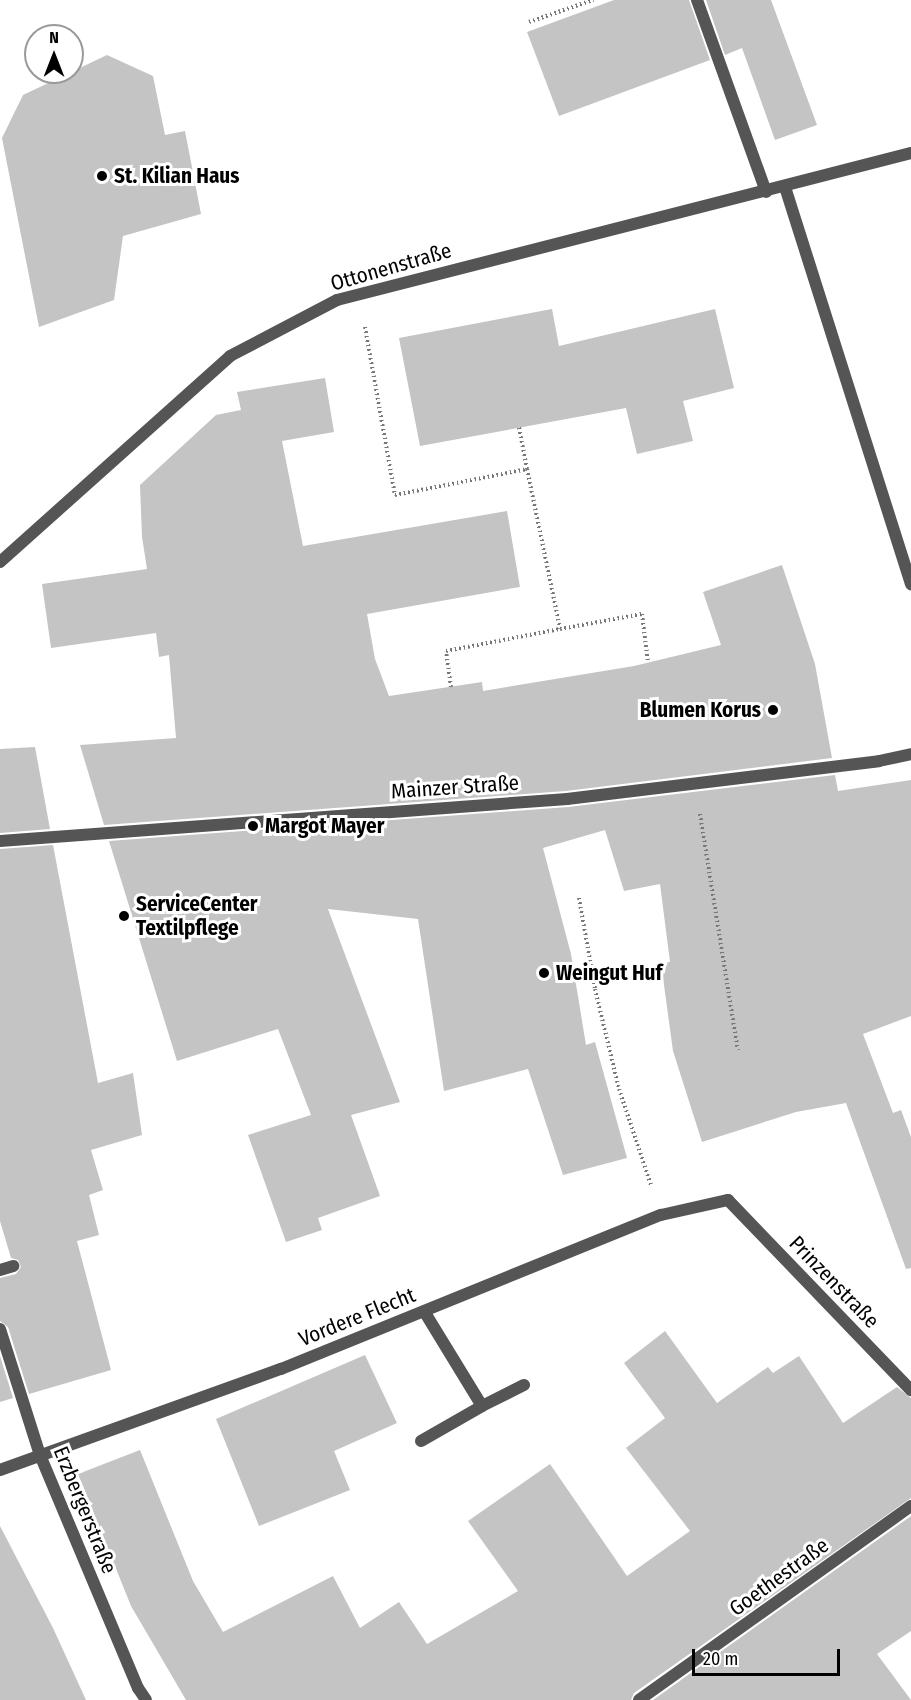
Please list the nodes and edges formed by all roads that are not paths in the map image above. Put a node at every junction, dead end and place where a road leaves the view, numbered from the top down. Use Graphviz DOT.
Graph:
graph roads {
  1 [pos="697,0"];
  2 [pos="911,153"];
  3 [pos="786,187"];
  4 [pos="766,192"];
  5 [pos="0,562"];
  6 [pos="911,584"];
  7 [pos="911,754"];
  8 [pos="0,842"];
  9 [pos="728,1200"];
  10 [pos="13,1266"];
  11 [pos="0,1270"];
  12 [pos="424,1311"];
  13 [pos="0,1329"];
  14 [pos="524,1385"];
  15 [pos="911,1390"];
  16 [pos="482,1406"];
  17 [pos="421,1441"];
  18 [pos="40,1455"];
  19 [pos="0,1470"];
  20 [pos="911,1506"];
  21 [pos="146,1700"];
  22 [pos="639,1700"];
  1 -- 4 [label="street"];
  2 -- 3 [label="street, Ottonenstraße"];
  3 -- 4 [label="street, Ottonenstraße"];
  3 -- 6 [label="street"];
  4 -- 5 [label="street, Ottonenstraße"];
  7 -- 8 [label="street, Mainzer Straße"];
  9 -- 12 [label="street, Vordere Flecht"];
  9 -- 15 [label="street, Prinzenstraße"];
  10 -- 11 [label="street"];
  12 -- 16 [label="street"];
  12 -- 18 [label="street, Vordere Flecht"];
  13 -- 18 [label="street, Erzbergerstraße"];
  14 -- 16 [label="street"];
  16 -- 17 [label="street"];
  18 -- 19 [label="street, Vordere Flecht"];
  18 -- 21 [label="street, Erzbergerstraße"];
  20 -- 22 [label="street, Goethestraße"];
}
